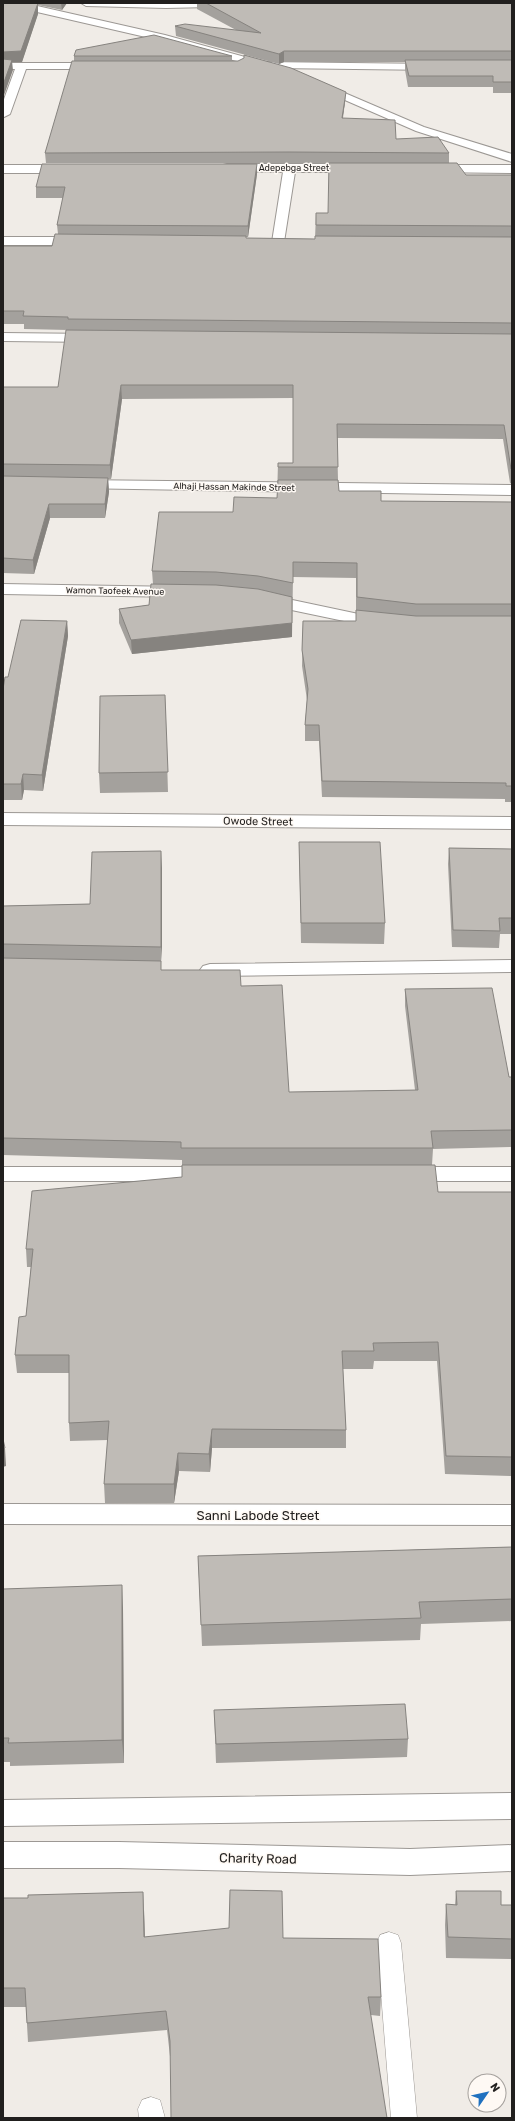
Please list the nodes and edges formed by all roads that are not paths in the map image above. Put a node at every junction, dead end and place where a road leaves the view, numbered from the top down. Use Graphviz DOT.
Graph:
graph roads {
  1 [pos="11,3"];
  2 [pos="86,3"];
  3 [pos="254,3"];
  4 [pos="166,5"];
  5 [pos="165,38"];
  6 [pos="264,65"];
  7 [pos="3,66"];
  8 [pos="22,66"];
  9 [pos="114,66"];
  10 [pos="221,66"];
  11 [pos="445,67"];
  12 [pos="4,114"];
  13 [pos="512,158"];
  14 [pos="86,168"];
  15 [pos="211,168"];
  16 [pos="290,168"];
  17 [pos="369,168"];
  18 [pos="5,169"];
  19 [pos="417,169"];
  20 [pos="512,169"];
  21 [pos="3,183"];
  22 [pos="3,241"];
  23 [pos="97,241"];
  24 [pos="263,242"];
  25 [pos="278,242"];
  26 [pos="294,243"];
  27 [pos="3,337"];
  28 [pos="106,338"];
  29 [pos="67,485"];
  30 [pos="512,490"];
  31 [pos="3,589"];
  32 [pos="200,593"];
  33 [pos="251,597"];
  34 [pos="399,624"];
  35 [pos="3,819"];
  36 [pos="512,823"];
  37 [pos="512,966"];
  38 [pos="191,971"];
  39 [pos="3,1174"];
  40 [pos="234,1174"];
  41 [pos="385,1174"];
  42 [pos="512,1174"];
  43 [pos="3,1514"];
  44 [pos="512,1515"];
  45 [pos="512,1806"];
  46 [pos="3,1812"];
  47 [pos="3,1856"];
  48 [pos="512,1858"];
  49 [pos="388,1943"];
  50 [pos="404,2118"];
  1 -- 5 [label="street"];
  2 -- 4 [label="street"];
  3 -- 4 [label="street"];
  4 -- 5 [label="street"];
  5 -- 6 [label="street"];
  6 -- 10 [label="street"];
  6 -- 11 [label="street"];
  6 -- 13 [label="street"];
  7 -- 8 [label="street"];
  8 -- 9 [label="street"];
  8 -- 12 [label="street"];
  14 -- 18 [label="street"];
  15 -- 16 [label="street, Adepebga Street"];
  16 -- 17 [label="street, Adepebga Street"];
  16 -- 25 [label="street"];
  18 -- 21 [label="street"];
  19 -- 20 [label="street"];
  22 -- 23 [label="street"];
  24 -- 25 [label="street"];
  25 -- 26 [label="street"];
  27 -- 28 [label="street"];
  29 -- 30 [label="street, Alhaji Hassan Makinde Street"];
  31 -- 32 [label="street, Wamon Taofeek Avenue"];
  33 -- 34 [label="street"];
  35 -- 36 [label="street, Owode Street"];
  37 -- 38 [label="street"];
  39 -- 40 [label="street"];
  41 -- 42 [label="street"];
  43 -- 44 [label="street, Sanni Labode Street"];
  45 -- 46 [label="street"];
  47 -- 48 [label="street, Charity Road"];
  49 -- 50 [label="lane"];
}
